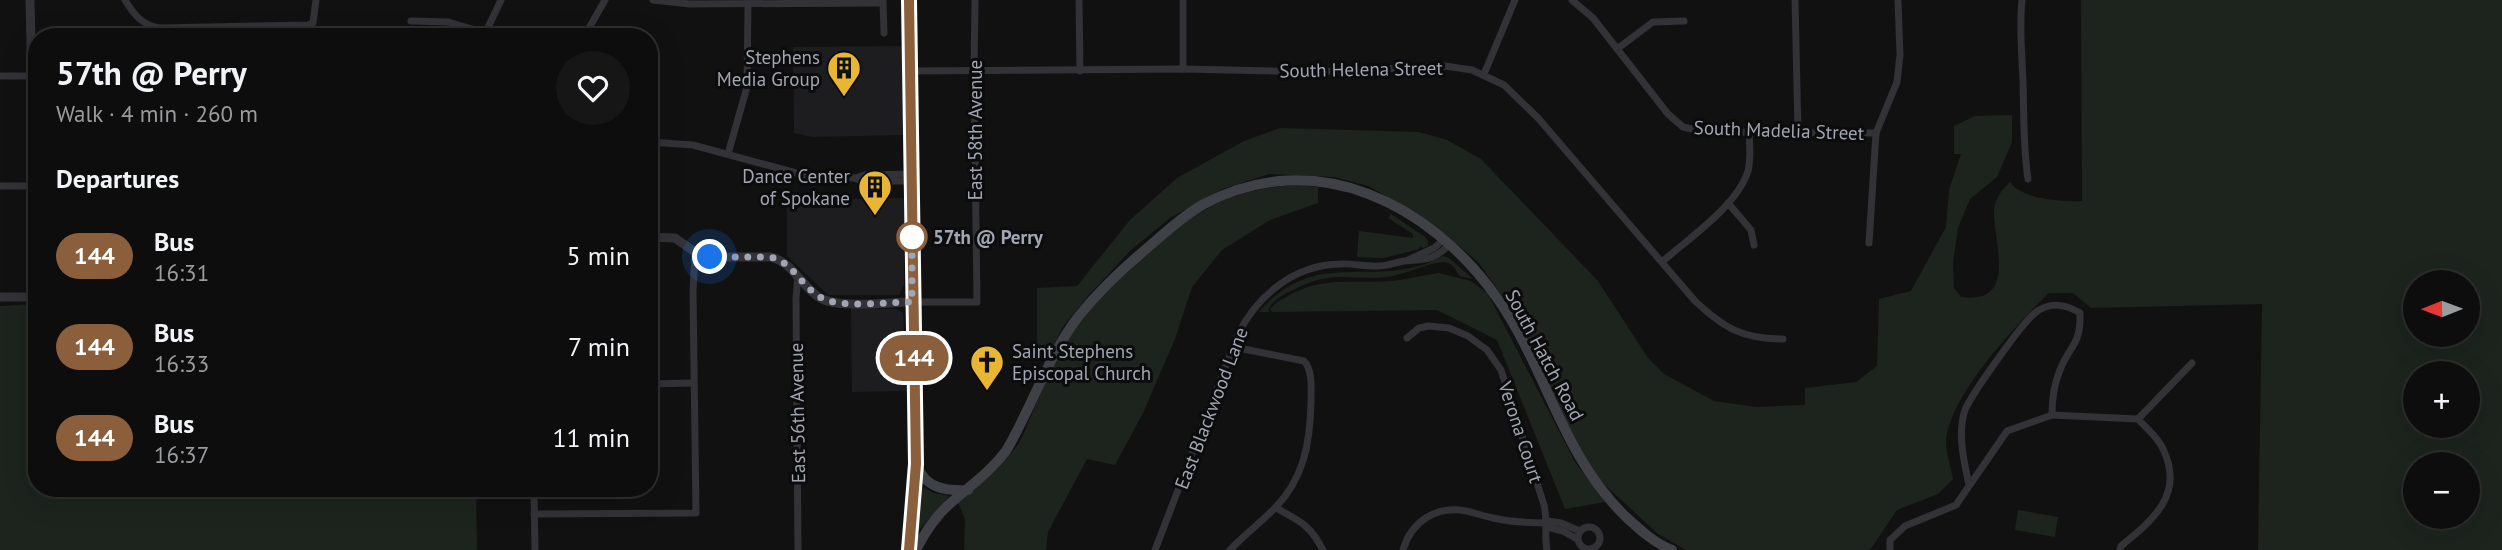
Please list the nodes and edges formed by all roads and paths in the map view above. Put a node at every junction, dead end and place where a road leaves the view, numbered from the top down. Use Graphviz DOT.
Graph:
graph roads {
  1 [pos="30,0"];
  2 [pos="125,0"];
  3 [pos="316,0"];
  4 [pos="501,0"];
  5 [pos="605,0"];
  6 [pos="653,0"];
  7 [pos="909,0"];
  8 [pos="975,0"];
  9 [pos="1079,0"];
  10 [pos="1183,0"];
  11 [pos="1515,0"];
  12 [pos="1572,0"];
  13 [pos="1795,0"];
  14 [pos="1898,0"];
  15 [pos="2022,0"];
  16 [pos="690,2"];
  17 [pos="883,2"];
  18 [pos="748,4"];
  19 [pos="411,21"];
  20 [pos="1684,21"];
  21 [pos="251,27"];
  22 [pos="31,28"];
  23 [pos="465,28"];
  24 [pos="488,28"];
  25 [pos="588,28"];
  26 [pos="884,33"];
  27 [pos="1616,49"];
  28 [pos="1183,69"];
  29 [pos="910,71"];
  30 [pos="974,71"];
  31 [pos="1080,71"];
  32 [pos="1484,74"];
  33 [pos="0,76"];
  34 [pos="28,76"];
  35 [pos="1749,132"];
  36 [pos="1798,132"];
  37 [pos="1876,133"];
  38 [pos="658,142"];
  39 [pos="728,154"];
  40 [pos="911,177"];
  41 [pos="2028,179"];
  42 [pos="0,186"];
  43 [pos="28,186"];
  44 [pos="1728,203"];
  45 [pos="658,237"];
  46 [pos="1446,242"];
  47 [pos="1869,243"];
  48 [pos="1754,245"];
  49 [pos="695,252"];
  50 [pos="1662,262"];
  51 [pos="798,276"];
  52 [pos="28,297"];
  53 [pos="0,298"];
  54 [pos="912,302"];
  55 [pos="1407,338"];
  56 [pos="1783,339"];
  57 [pos="1233,347"];
  58 [pos="2192,363"];
  59 [pos="693,383"];
  60 [pos="658,384"];
  61 [pos="2052,415"];
  62 [pos="2138,419"];
  63 [pos="916,464"];
  64 [pos="1969,485"];
  65 [pos="969,490"];
  66 [pos="534,497"];
  67 [pos="1276,508"];
  68 [pos="534,514"];
  69 [pos="1548,524"];
  70 [pos="1579,535"];
  71 [pos="1598,545"];
  72 [pos="1657,547"];
  73 [pos="535,550"];
  74 [pos="797,550"];
  75 [pos="909,550"];
  76 [pos="916,550"];
  77 [pos="1155,550"];
  78 [pos="1230,550"];
  79 [pos="1323,550"];
  80 [pos="1403,550"];
  81 [pos="1547,550"];
  82 [pos="1606,550"];
  83 [pos="1672,550"];
  84 [pos="1891,550"];
  85 [pos="2120,550"];
  1 -- 22 [label="street"];
  2 -- 21 [label="street"];
  3 -- 21 [label="street"];
  4 -- 24 [label="street"];
  5 -- 25 [label="street"];
  6 -- 16 [label="street"];
  7 -- 29 [label="main road"];
  8 -- 30 [label="street, East 58th Avenue"];
  9 -- 31 [label="street"];
  10 -- 28 [label="street"];
  11 -- 32 [label="street"];
  12 -- 27 [label="street, South Madelia Street"];
  13 -- 36 [label="street"];
  14 -- 37 [label="street"];
  15 -- 41 [label="street"];
  16 -- 18 [label="street"];
  17 -- 18 [label="street"];
  17 -- 26 [label="street"];
  18 -- 39 [label="street"];
  19 -- 23 [label="street"];
  20 -- 27 [label="street"];
  27 -- 35 [label="street, South Madelia Street"];
  28 -- 31 [label="street, South Helena Street"];
  28 -- 32 [label="street, South Helena Street"];
  29 -- 30 [label="street, South Helena Street"];
  29 -- 40 [label="main road"];
  30 -- 31 [label="street, South Helena Street"];
  30 -- 54 [label="street, East 58th Avenue"];
  32 -- 50 [label="street, South Helena Street"];
  33 -- 34 [label="street"];
  35 -- 36 [label="street, South Madelia Street"];
  35 -- 44 [label="street"];
  36 -- 37 [label="street, South Madelia Street"];
  37 -- 47 [label="street"];
  38 -- 39 [label="street"];
  39 -- 40 [label="street"];
  40 -- 54 [label="main road"];
  42 -- 43 [label="street"];
  44 -- 48 [label="street"];
  44 -- 50 [label="street"];
  45 -- 49 [label="street"];
  46 -- 57 [label="street, East Blackwood Lane"];
  46 -- 65 [label="main road, South Hatch Road"];
  46 -- 72 [label="main road, South Hatch Road"];
  49 -- 51 [label="street"];
  49 -- 59 [label="street"];
  50 -- 56 [label="street, South Helena Street"];
  51 -- 54 [label="street"];
  51 -- 74 [label="street, East 56th Avenue"];
  52 -- 53 [label="street"];
  54 -- 63 [label="main road"];
  55 -- 69 [label="street, Verona Court"];
  57 -- 67 [label="street"];
  57 -- 77 [label="street, East Blackwood Lane"];
  58 -- 62 [label="street"];
  59 -- 60 [label="street"];
  59 -- 68 [label="street"];
  61 -- 62 [label="street"];
  61 -- 64 [label="street"];
  61 -- 64 [label="street"];
  62 -- 85 [label="street"];
  63 -- 65 [label="main road"];
  63 -- 75 [label="main road"];
  64 -- 84 [label="street"];
  65 -- 76 [label="main road, South Hatch Road"];
  66 -- 68 [label="street"];
  67 -- 78 [label="street"];
  67 -- 79 [label="street"];
  68 -- 73 [label="street"];
  69 -- 70 [label="street"];
  69 -- 80 [label="street"];
  69 -- 81 [label="street, Verona Court"];
  70 -- 71 [label="street"];
  70 -- 71 [label="street"];
  71 -- 82 [label="street"];
  72 -- 83 [label="main road, South Hatch Road"];
}
